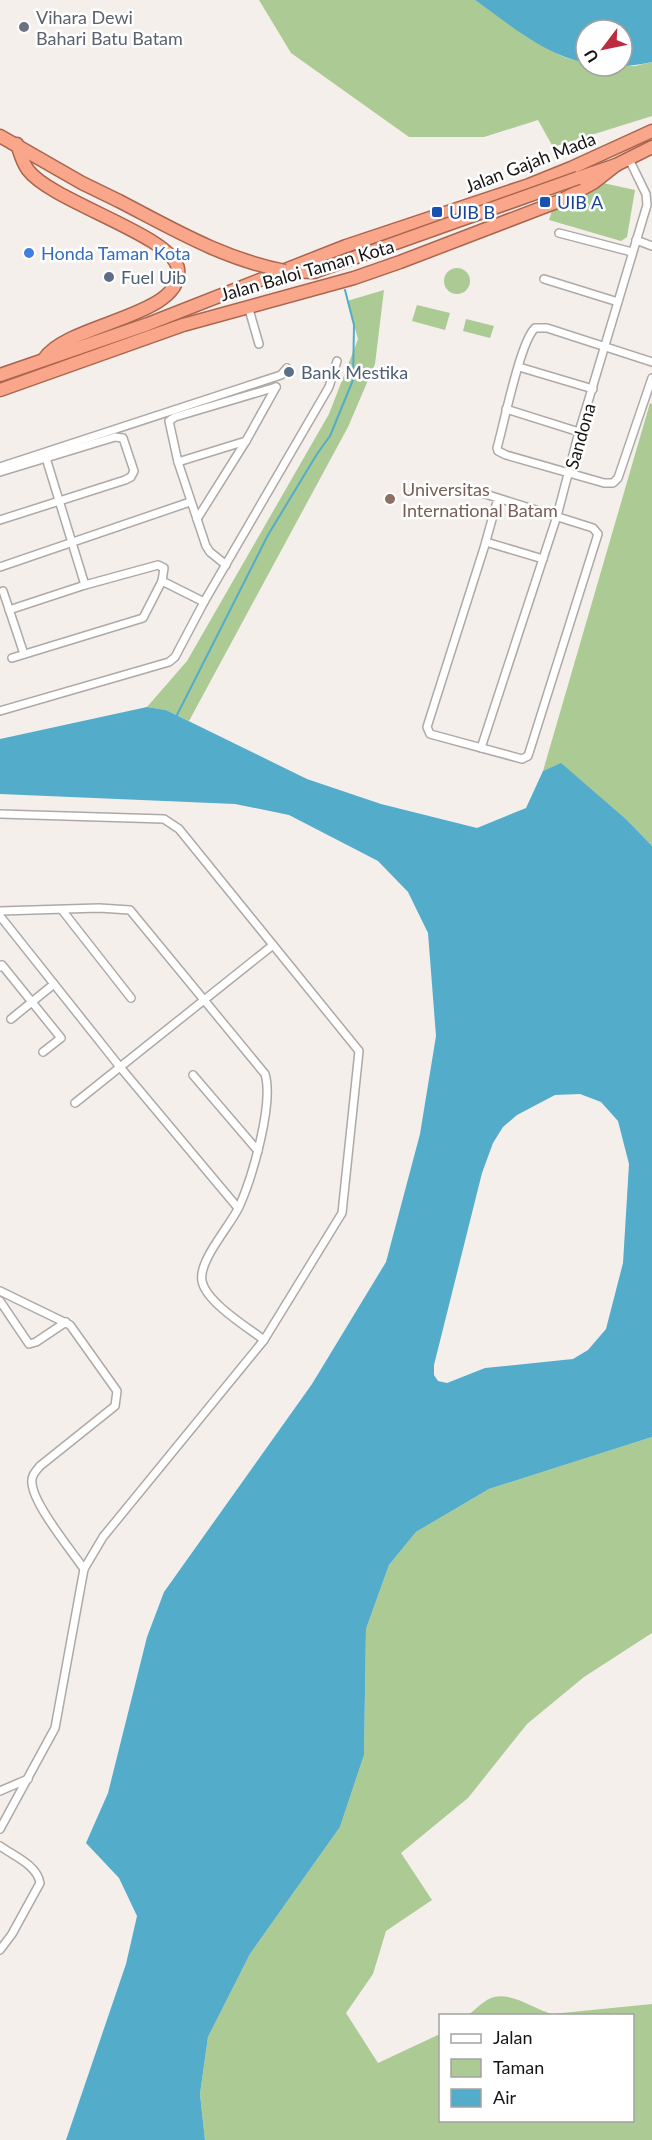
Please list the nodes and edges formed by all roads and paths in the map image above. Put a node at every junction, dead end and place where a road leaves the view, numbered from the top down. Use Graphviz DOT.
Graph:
graph roads {
  1 [pos="652,131"];
  2 [pos="0,136"];
  3 [pos="17,144"];
  4 [pos="652,147"];
  5 [pos="629,159"];
  6 [pos="615,165"];
  7 [pos="559,233"];
  8 [pos="636,240"];
  9 [pos="346,246"];
  10 [pos="652,246"];
  11 [pos="632,252"];
  12 [pos="284,270"];
  13 [pos="354,278"];
  14 [pos="544,279"];
  15 [pos="618,302"];
  16 [pos="248,306"];
  17 [pos="260,344"];
  18 [pos="606,346"];
  19 [pos="44,360"];
  20 [pos="337,361"];
  21 [pos="652,362"];
  22 [pos="519,367"];
  23 [pos="287,368"];
  24 [pos="6,373"];
  25 [pos="652,378"];
  26 [pos="17,385"];
  27 [pos="593,389"];
  28 [pos="0,390"];
  29 [pos="506,409"];
  30 [pos="579,432"];
  31 [pos="246,441"];
  32 [pos="46,458"];
  33 [pos="178,462"];
  34 [pos="0,467"];
  35 [pos="0,472"];
  36 [pos="569,473"];
  37 [pos="482,494"];
  38 [pos="498,498"];
  39 [pos="58,501"];
  40 [pos="190,502"];
  41 [pos="557,516"];
  42 [pos="197,519"];
  43 [pos="0,520"];
  44 [pos="70,542"];
  45 [pos="486,542"];
  46 [pos="543,559"];
  47 [pos="226,565"];
  48 [pos="0,567"];
  49 [pos="162,581"];
  50 [pos="85,585"];
  51 [pos="3,591"];
  52 [pos="204,602"];
  53 [pos="9,610"];
  54 [pos="24,654"];
  55 [pos="12,658"];
  56 [pos="0,711"];
  57 [pos="481,748"];
  58 [pos="0,814"];
  59 [pos="62,910"];
  60 [pos="0,911"];
  61 [pos="0,916"];
  62 [pos="273,945"];
  63 [pos="0,967"];
  64 [pos="54,984"];
  65 [pos="131,998"];
  66 [pos="203,1001"];
  67 [pos="32,1002"];
  68 [pos="11,1019"];
  69 [pos="43,1052"];
  70 [pos="120,1067"];
  71 [pos="193,1075"];
  72 [pos="75,1103"];
  73 [pos="258,1151"];
  74 [pos="238,1208"];
  75 [pos="0,1291"];
  76 [pos="0,1301"];
  77 [pos="66,1322"];
  78 [pos="264,1340"];
  79 [pos="84,1569"];
  80 [pos="28,1779"];
  81 [pos="0,1791"];
  82 [pos="0,1829"];
  83 [pos="0,1846"];
  84 [pos="0,1950"];
  1 -- 9 [label="highway, Jalan Gajah Mada"];
  2 -- 3 [label="highway, Jalan Gajah Mada"];
  3 -- 6 [label="highway, Jalan Gajah Mada, bridge"];
  3 -- 19 [label="highway"];
  4 -- 5 [label="highway, Jalan Gajah Mada"];
  5 -- 6 [label="highway, Jalan Gajah Mada"];
  5 -- 8 [label="street, Sandona"];
  6 -- 13 [label="highway, Jalan Baloi Taman Kota"];
  7 -- 11 [label="street"];
  8 -- 10 [label="street"];
  8 -- 11 [label="street, Sandona"];
  9 -- 12 [label="highway, Jalan Gajah Mada"];
  9 -- 13 [label="highway"];
  11 -- 15 [label="street, Sandona"];
  12 -- 19 [label="highway, Jalan Baloi Taman Kota"];
  13 -- 16 [label="highway, Jalan Baloi Taman Kota"];
  14 -- 15 [label="street"];
  15 -- 18 [label="street, Sandona"];
  16 -- 17 [label="street"];
  16 -- 26 [label="highway, Jalan Baloi Taman Kota"];
  18 -- 21 [label="street"];
  18 -- 22 [label="street"];
  18 -- 27 [label="street, Sandona"];
  19 -- 24 [label="highway, Jalan Baloi Taman Kota"];
  20 -- 47 [label="street"];
  22 -- 27 [label="street"];
  22 -- 29 [label="street"];
  23 -- 34 [label="street"];
  24 -- 26 [label="highway"];
  25 -- 36 [label="street"];
  26 -- 28 [label="highway, Jalan Baloi Taman Kota"];
  27 -- 30 [label="street, Sandona"];
  29 -- 30 [label="street"];
  29 -- 36 [label="street"];
  30 -- 36 [label="street, Sandona"];
  31 -- 33 [label="street"];
  31 -- 33 [label="street"];
  31 -- 42 [label="street"];
  32 -- 35 [label="street"];
  32 -- 39 [label="street"];
  32 -- 39 [label="street"];
  33 -- 40 [label="street"];
  36 -- 41 [label="street, Sandona"];
  37 -- 38 [label="street"];
  38 -- 41 [label="street"];
  38 -- 45 [label="street"];
  39 -- 43 [label="street"];
  39 -- 44 [label="street"];
  40 -- 42 [label="street"];
  40 -- 44 [label="street"];
  41 -- 46 [label="street, Sandona"];
  41 -- 57 [label="street"];
  42 -- 47 [label="street"];
  44 -- 48 [label="street"];
  44 -- 50 [label="street"];
  45 -- 46 [label="street"];
  45 -- 57 [label="street"];
  46 -- 57 [label="street, Sandona"];
  47 -- 52 [label="street"];
  49 -- 50 [label="street"];
  49 -- 52 [label="street"];
  49 -- 54 [label="street"];
  50 -- 53 [label="street"];
  51 -- 53 [label="street"];
  52 -- 56 [label="street"];
  53 -- 54 [label="street"];
  54 -- 55 [label="street"];
  58 -- 62 [label="street"];
  59 -- 60 [label="street"];
  59 -- 65 [label="street"];
  59 -- 66 [label="street"];
  61 -- 64 [label="street"];
  62 -- 66 [label="street"];
  62 -- 78 [label="street"];
  63 -- 67 [label="street"];
  64 -- 67 [label="street"];
  64 -- 70 [label="street"];
  66 -- 70 [label="street"];
  66 -- 73 [label="street"];
  67 -- 68 [label="street"];
  67 -- 69 [label="street"];
  70 -- 72 [label="street"];
  70 -- 74 [label="street"];
  71 -- 73 [label="street"];
  73 -- 74 [label="street"];
  74 -- 78 [label="street"];
  75 -- 77 [label="street"];
  76 -- 77 [label="street"];
  77 -- 79 [label="street"];
  78 -- 79 [label="street"];
  79 -- 80 [label="street"];
  80 -- 81 [label="street"];
  80 -- 82 [label="street"];
  83 -- 84 [label="street"];
}
